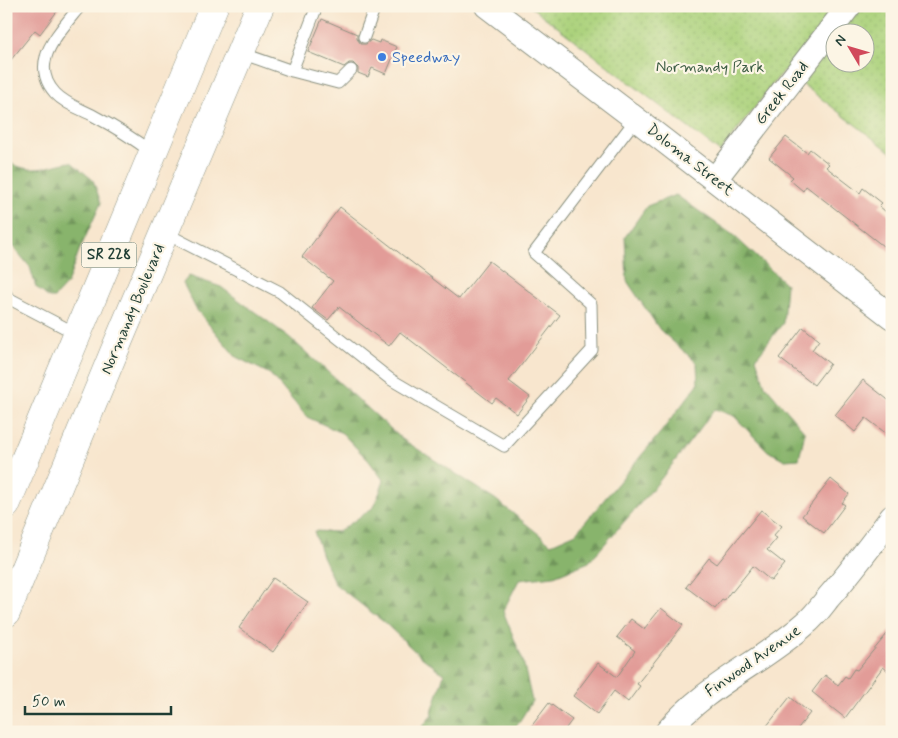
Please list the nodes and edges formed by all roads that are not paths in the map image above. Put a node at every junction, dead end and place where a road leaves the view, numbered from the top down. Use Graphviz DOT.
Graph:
graph roads {
  1 [pos="80,6"];
  2 [pos="214,6"];
  3 [pos="260,6"];
  4 [pos="317,6"];
  5 [pos="375,6"];
  6 [pos="486,6"];
  7 [pos="849,6"];
  8 [pos="364,37"];
  9 [pos="241,53"];
  10 [pos="350,70"];
  11 [pos="292,71"];
  12 [pos="636,119"];
  13 [pos="153,153"];
  14 [pos="715,179"];
  15 [pos="165,233"];
  16 [pos="7,296"];
  17 [pos="892,317"];
  18 [pos="77,334"];
  19 [pos="114,352"];
  20 [pos="6,505"];
  21 [pos="892,517"];
  22 [pos="6,613"];
  23 [pos="667,732"];
  1 -- 13 [label="lane"];
  2 -- 13 [label="main road, SR 228"];
  3 -- 9 [label="main road, Normandy Boulevard / SR 228"];
  4 -- 11 [label="lane"];
  5 -- 8 [label="lane"];
  6 -- 12 [label="street, Doloma Street"];
  7 -- 14 [label="street, Greek Road"];
  9 -- 11 [label="lane"];
  9 -- 15 [label="main road, Normandy Boulevard / SR 228"];
  10 -- 11 [label="lane"];
  12 -- 14 [label="street, Doloma Street"];
  12 -- 15 [label="lane"];
  13 -- 18 [label="main road, SR 228"];
  14 -- 17 [label="street, Doloma Street"];
  15 -- 19 [label="main road, Normandy Boulevard / SR 228"];
  16 -- 18 [label="lane"];
  18 -- 19 [label="main road"];
  18 -- 20 [label="main road, SR 228"];
  19 -- 22 [label="main road, Normandy Boulevard / SR 228"];
  21 -- 23 [label="street, Finwood Avenue"];
}
